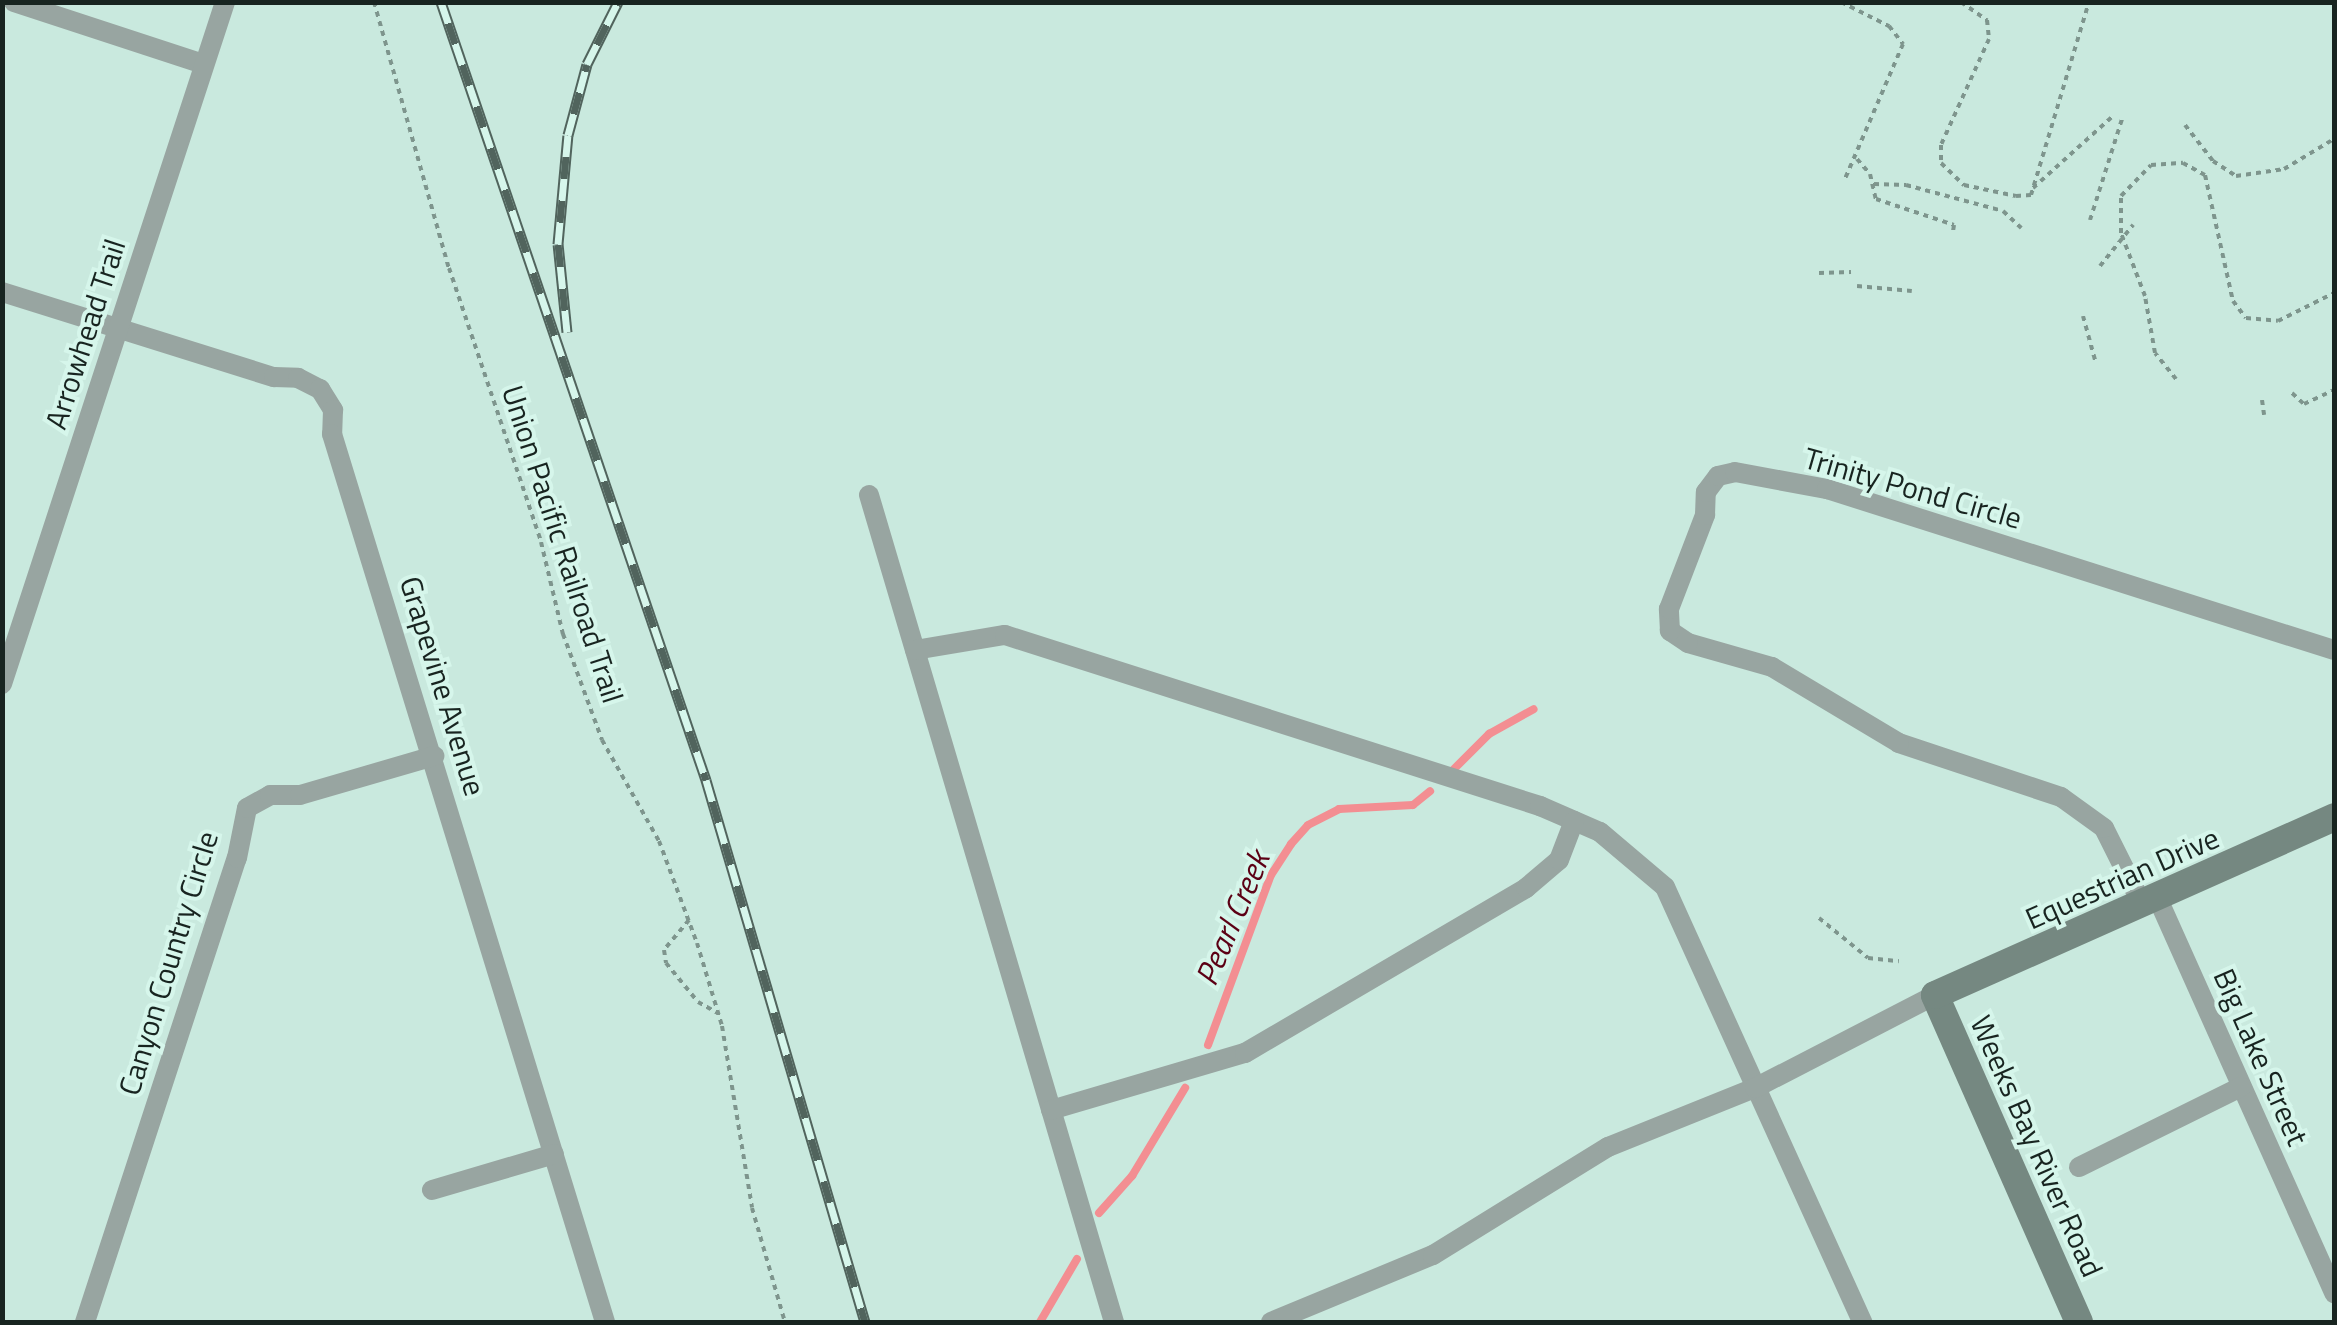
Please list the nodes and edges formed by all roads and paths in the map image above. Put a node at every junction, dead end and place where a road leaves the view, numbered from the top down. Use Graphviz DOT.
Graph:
graph roads {
  1 [pos="14,2"];
  2 [pos="226,2"];
  3 [pos="374,2"];
  4 [pos="1842,2"];
  5 [pos="1962,2"];
  6 [pos="2089,2"];
  7 [pos="47,8"];
  8 [pos="204,64"];
  9 [pos="2113,116"];
  10 [pos="2122,119"];
  11 [pos="2185,125"];
  12 [pos="2334,141"];
  13 [pos="1856,158"];
  14 [pos="1844,181"];
  15 [pos="1874,184"];
  16 [pos="2033,188"];
  17 [pos="2090,220"];
  18 [pos="2133,225"];
  19 [pos="2020,228"];
  20 [pos="1953,231"];
  21 [pos="2121,233"];
  22 [pos="2100,266"];
  23 [pos="1851,272"];
  24 [pos="1819,274"];
  25 [pos="1857,286"];
  26 [pos="1912,291"];
  27 [pos="2,292"];
  28 [pos="2334,293"];
  29 [pos="2083,316"];
  30 [pos="118,329"];
  31 [pos="2095,360"];
  32 [pos="2176,379"];
  33 [pos="2334,390"];
  34 [pos="2292,394"];
  35 [pos="2262,400"];
  36 [pos="2264,415"];
  37 [pos="869,495"];
  38 [pos="915,650"];
  39 [pos="2334,650"];
  40 [pos="2,684"];
  41 [pos="434,756"];
  42 [pos="2334,817"];
  43 [pos="1574,821"];
  44 [pos="2151,903"];
  45 [pos="1819,918"];
  46 [pos="688,920"];
  47 [pos="1899,961"];
  48 [pos="1935,996"];
  49 [pos="719,1014"];
  50 [pos="2241,1087"];
  51 [pos="1755,1088"];
  52 [pos="1050,1110"];
  53 [pos="554,1154"];
  54 [pos="2079,1166"];
  55 [pos="432,1190"];
  56 [pos="2334,1293"];
  57 [pos="85,1322"];
  58 [pos="604,1322"];
  59 [pos="785,1322"];
  60 [pos="1114,1322"];
  61 [pos="1272,1322"];
  62 [pos="1862,1322"];
  63 [pos="2079,1322"];
  1 -- 7 [label="street"];
  2 -- 8 [label="street, Arrowhead Trail"];
  3 -- 46 [label="path, Union Pacific Railroad Trail"];
  4 -- 13 [label="path"];
  5 -- 16 [label="path"];
  6 -- 16 [label="path"];
  7 -- 8 [label="street"];
  8 -- 30 [label="street, Arrowhead Trail"];
  9 -- 16 [label="path"];
  10 -- 17 [label="path"];
  11 -- 12 [label="path"];
  13 -- 14 [label="path"];
  13 -- 15 [label="path"];
  15 -- 19 [label="path"];
  15 -- 20 [label="path"];
  18 -- 21 [label="path"];
  21 -- 22 [label="path"];
  21 -- 28 [label="path"];
  21 -- 32 [label="path"];
  23 -- 24 [label="path"];
  25 -- 26 [label="path"];
  27 -- 30 [label="street, Grapevine Avenue"];
  29 -- 31 [label="path"];
  30 -- 40 [label="street, Arrowhead Trail"];
  30 -- 41 [label="street, Grapevine Avenue"];
  33 -- 34 [label="path"];
  35 -- 36 [label="path"];
  37 -- 38 [label="street"];
  38 -- 43 [label="street"];
  38 -- 52 [label="street"];
  39 -- 44 [label="street, Trinity Pond Circle"];
  41 -- 53 [label="street, Grapevine Avenue"];
  41 -- 57 [label="street, Canyon Country Circle"];
  42 -- 44 [label="street, Equestrian Drive"];
  43 -- 51 [label="street"];
  43 -- 52 [label="street"];
  44 -- 48 [label="street, Equestrian Drive"];
  44 -- 50 [label="street, Big Lake Street"];
  45 -- 47 [label="path"];
  46 -- 49 [label="path, Union Pacific Railroad Trail"];
  46 -- 49 [label="path"];
  48 -- 51 [label="street"];
  48 -- 63 [label="street, Weeks Bay River Road"];
  49 -- 59 [label="path, Union Pacific Railroad Trail"];
  50 -- 54 [label="street"];
  50 -- 56 [label="street, Big Lake Street"];
  51 -- 61 [label="street"];
  51 -- 62 [label="street"];
  52 -- 60 [label="street"];
  53 -- 55 [label="street"];
  53 -- 58 [label="street, Grapevine Avenue"];
}
